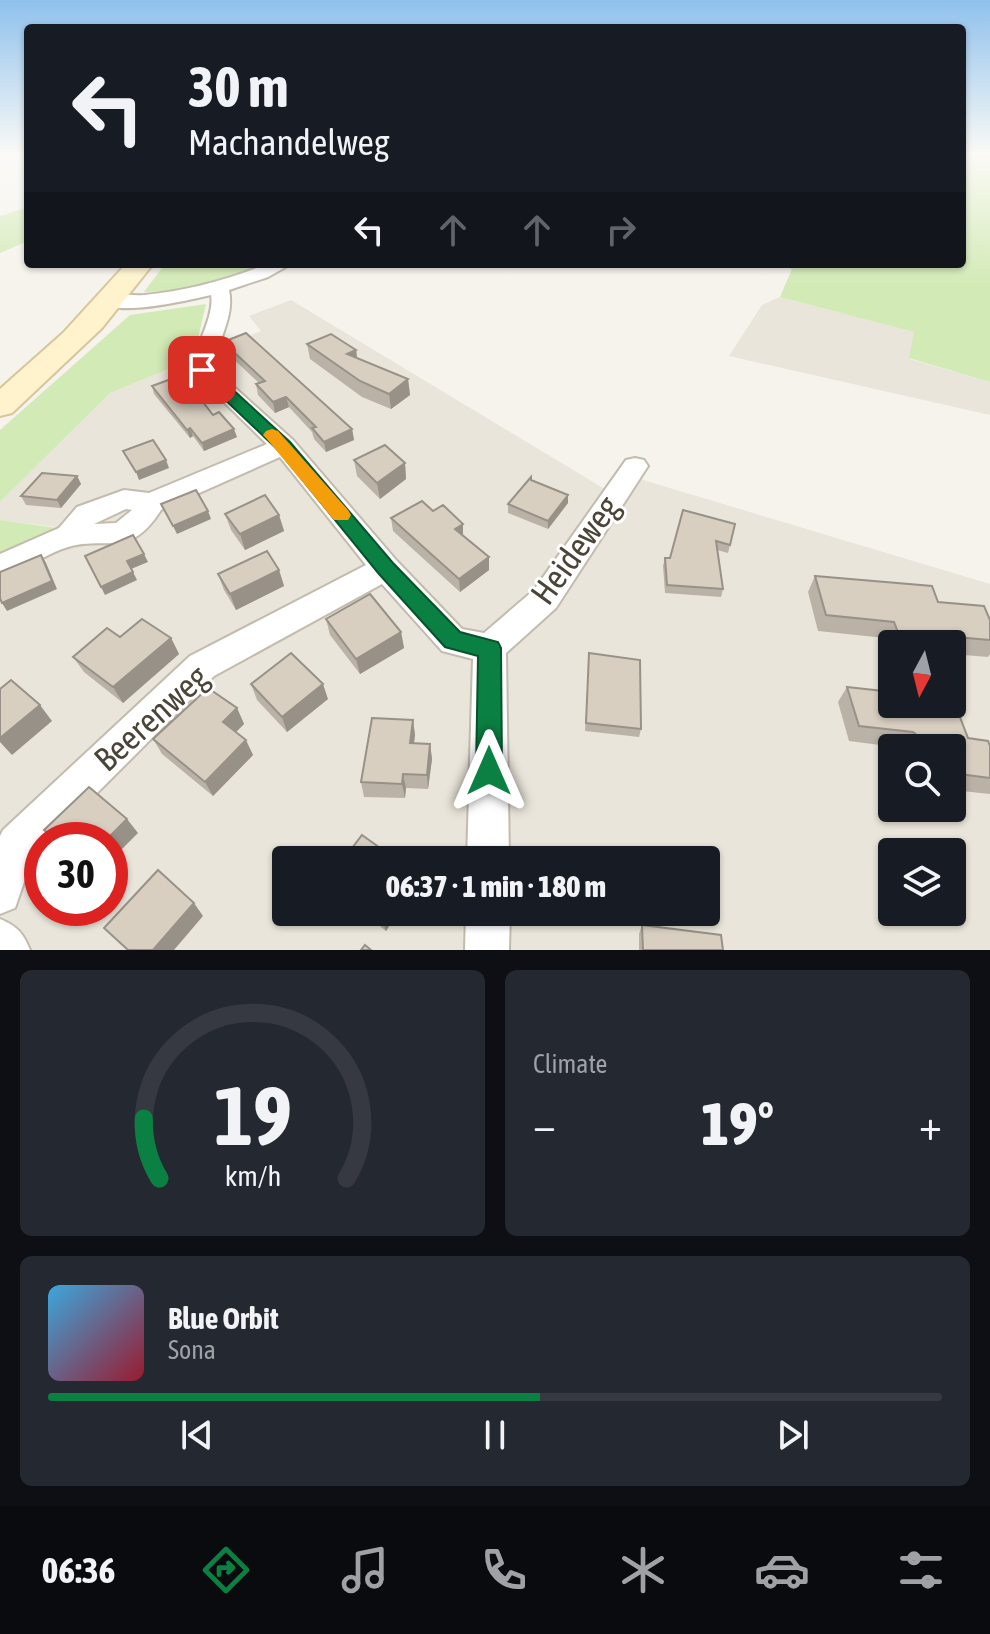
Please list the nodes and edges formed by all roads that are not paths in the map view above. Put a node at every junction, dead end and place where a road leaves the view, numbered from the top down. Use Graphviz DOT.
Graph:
graph roads {
  1 [pos="137,268"];
  2 [pos="272,268"];
  3 [pos="219,289"];
  4 [pos="111,302"];
  5 [pos="0,406"];
  6 [pos="284,446"];
  7 [pos="635,466"];
  8 [pos="0,567"];
  9 [pos="386,568"];
  10 [pos="490,648"];
  11 [pos="8,845"];
  12 [pos="488,846"];
  13 [pos="0,893"];
  14 [pos="488,926"];
  15 [pos="0,941"];
  16 [pos="8,950"];
  17 [pos="487,950"];
  1 -- 4 [label="street"];
  2 -- 3 [label="street"];
  3 -- 4 [label="street"];
  3 -- 6 [label="street"];
  4 -- 5 [label="street"];
  6 -- 8 [label="street"];
  6 -- 9 [label="street"];
  7 -- 10 [label="street, Heideweg"];
  9 -- 10 [label="street"];
  9 -- 11 [label="street, Beerenweg"];
  10 -- 12 [label="street"];
  11 -- 13 [label="street, Beerenweg"];
  14 -- 17 [label="street"];
  15 -- 16 [label="street"];
}
